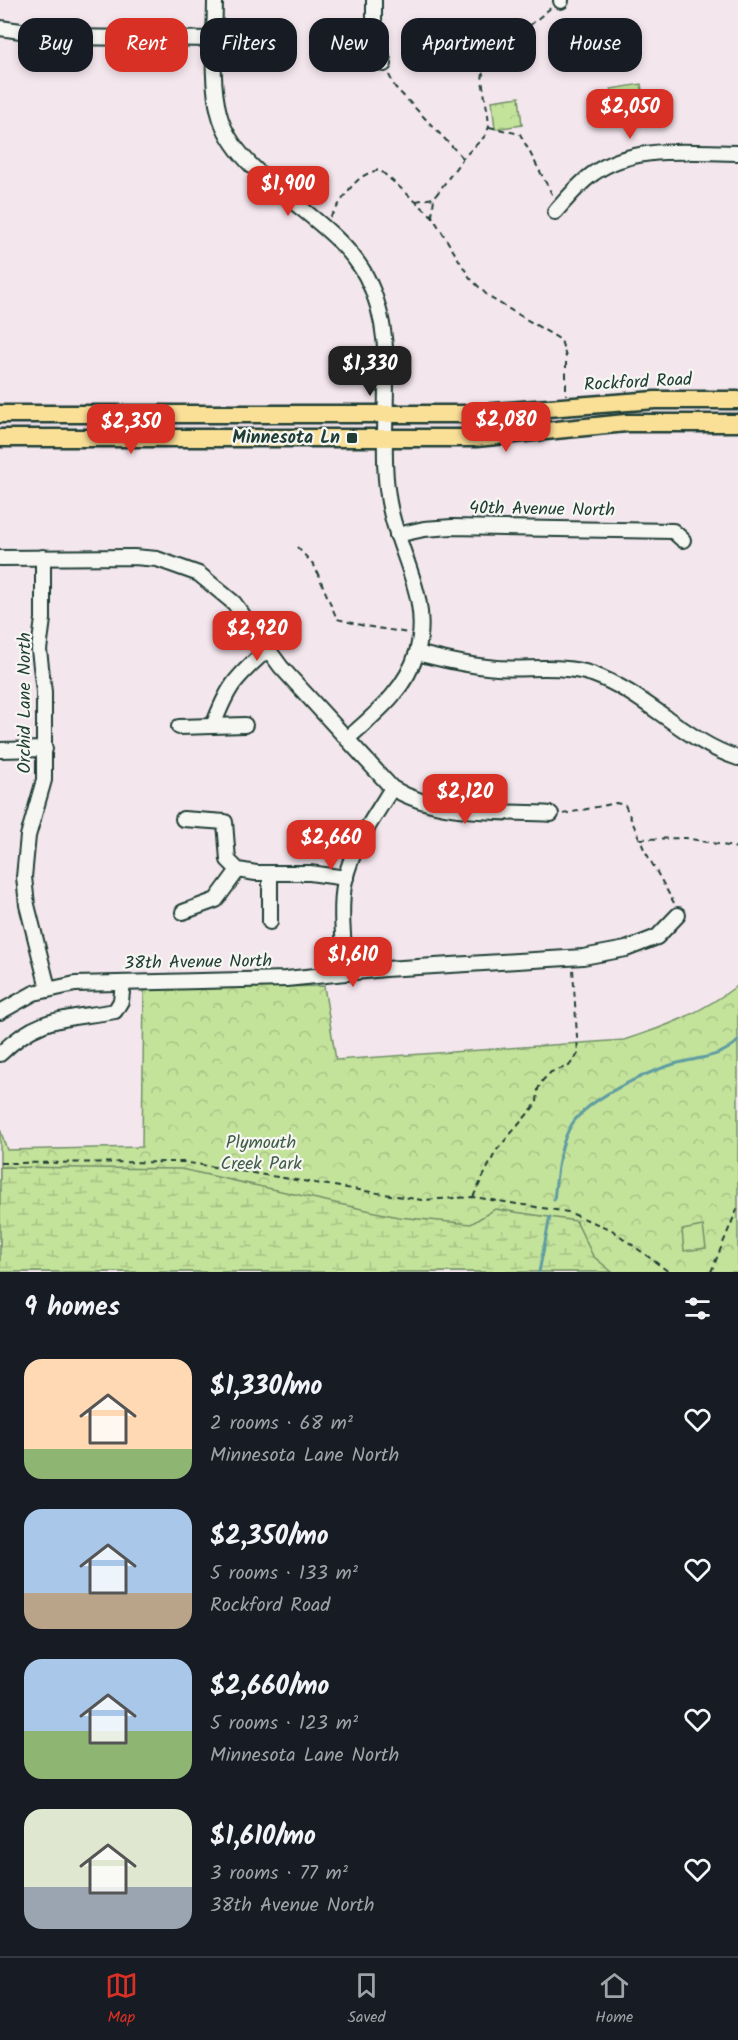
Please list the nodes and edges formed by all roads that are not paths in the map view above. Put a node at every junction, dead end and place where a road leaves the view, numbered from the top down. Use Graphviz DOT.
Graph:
graph roads {
  1 [pos="215,0"];
  2 [pos="374,0"];
  3 [pos="215,18"];
  4 [pos="374,18"];
  5 [pos="0,28"];
  6 [pos="200,39"];
  7 [pos="216,72"];
  8 [pos="738,153"];
  9 [pos="558,209"];
  10 [pos="738,400"];
  11 [pos="0,414"];
  12 [pos="384,414"];
  13 [pos="738,423"];
  14 [pos="0,438"];
  15 [pos="383,438"];
  16 [pos="398,535"];
  17 [pos="683,540"];
  18 [pos="43,557"];
  19 [pos="0,558"];
  20 [pos="267,650"];
  21 [pos="417,652"];
  22 [pos="245,725"];
  23 [pos="213,726"];
  24 [pos="179,727"];
  25 [pos="347,739"];
  26 [pos="45,749"];
  27 [pos="0,750"];
  28 [pos="738,758"];
  29 [pos="392,788"];
  30 [pos="551,814"];
  31 [pos="183,819"];
  32 [pos="238,870"];
  33 [pos="270,873"];
  34 [pos="346,878"];
  35 [pos="183,912"];
  36 [pos="678,915"];
  37 [pos="270,922"];
  38 [pos="346,973"];
  39 [pos="123,983"];
  40 [pos="48,988"];
  41 [pos="0,1012"];
  42 [pos="0,1054"];
  1 -- 3 [label="street"];
  2 -- 4 [label="street"];
  5 -- 6 [label="street"];
  7 -- 12 [label="street"];
  8 -- 9 [label="street"];
  10 -- 12 [label="main road, Rockford Road"];
  11 -- 12 [label="main road, Rockford Road"];
  12 -- 15 [label="street"];
  13 -- 15 [label="main road"];
  14 -- 15 [label="main road"];
  15 -- 16 [label="street"];
  16 -- 17 [label="street, 40th Avenue North"];
  16 -- 21 [label="street"];
  18 -- 19 [label="street"];
  18 -- 20 [label="street"];
  18 -- 26 [label="street, Orchid Lane North"];
  20 -- 23 [label="street"];
  20 -- 25 [label="street"];
  21 -- 25 [label="street"];
  21 -- 28 [label="street"];
  22 -- 23 [label="street"];
  23 -- 24 [label="street"];
  25 -- 29 [label="street"];
  26 -- 27 [label="street"];
  26 -- 40 [label="street, Orchid Lane North"];
  29 -- 30 [label="street"];
  29 -- 34 [label="street"];
  31 -- 32 [label="street"];
  32 -- 33 [label="street"];
  32 -- 35 [label="street"];
  33 -- 34 [label="street"];
  33 -- 37 [label="street"];
  34 -- 38 [label="street"];
  36 -- 38 [label="street, 38th Avenue North"];
  38 -- 39 [label="street, 38th Avenue North"];
  39 -- 40 [label="street, 38th Avenue North"];
  39 -- 42 [label="street"];
  40 -- 41 [label="street, 38th Avenue North"];
}
